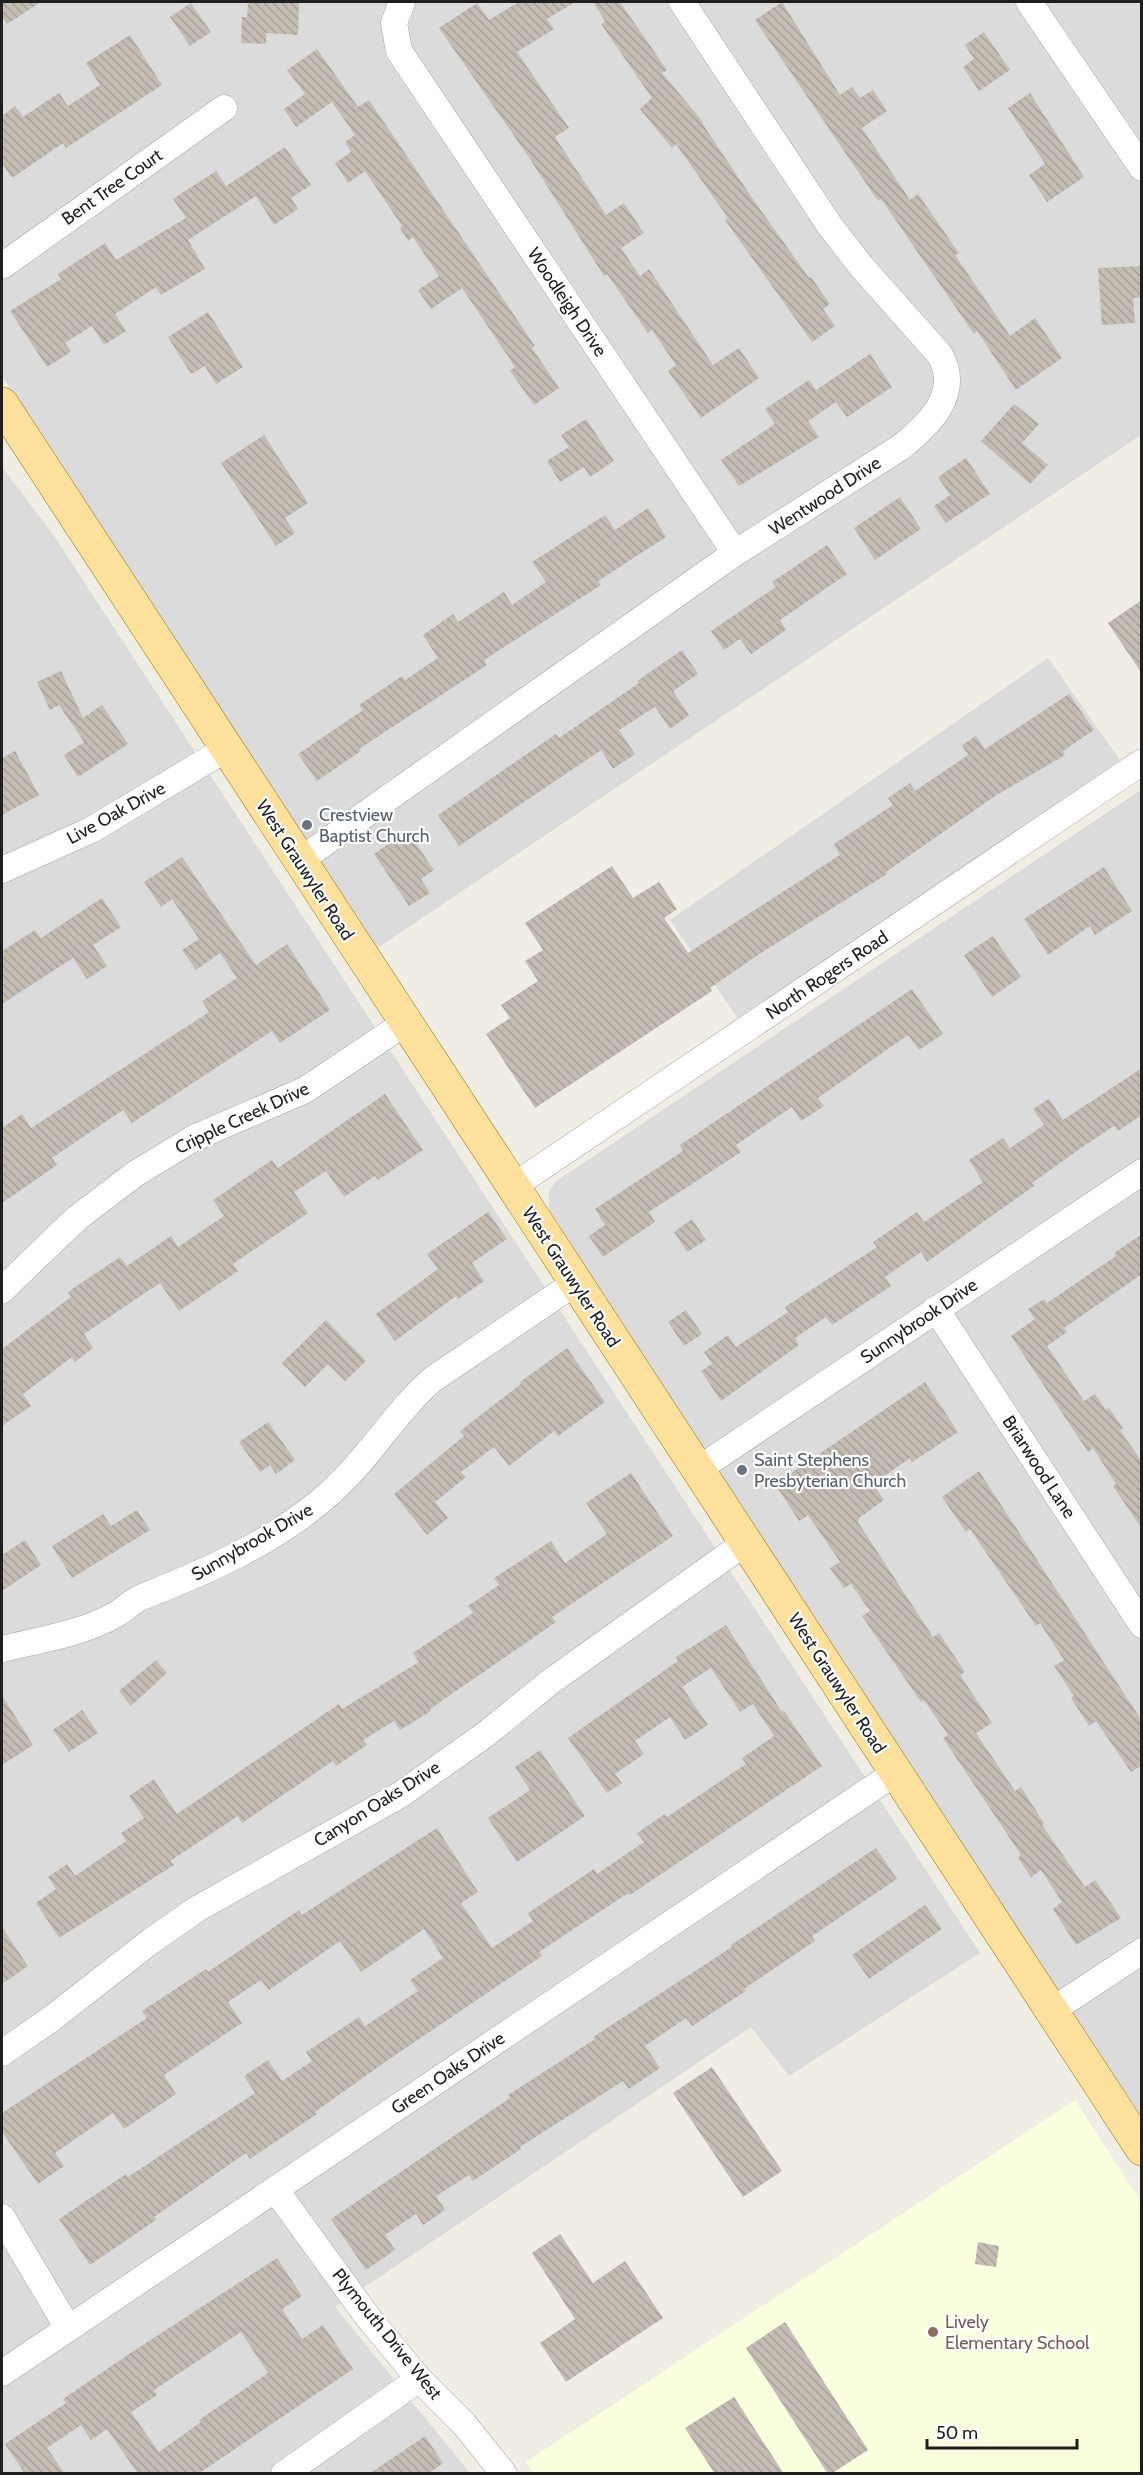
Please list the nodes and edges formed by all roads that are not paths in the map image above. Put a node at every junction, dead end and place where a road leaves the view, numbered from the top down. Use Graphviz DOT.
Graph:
graph roads {
  1 [pos="402,2"];
  2 [pos="682,2"];
  3 [pos="1029,2"];
  4 [pos="224,108"];
  5 [pos="1142,168"];
  6 [pos="2,266"];
  7 [pos="2,404"];
  8 [pos="735,553"];
  9 [pos="226,749"];
  10 [pos="1142,762"];
  11 [pos="299,861"];
  12 [pos="2,870"];
  13 [pos="405,1023"];
  14 [pos="1142,1172"];
  15 [pos="512,1187"];
  16 [pos="575,1282"];
  17 [pos="2,1290"];
  18 [pos="936,1309"];
  19 [pos="698,1470"];
  20 [pos="745,1543"];
  21 [pos="1142,1625"];
  22 [pos="2,1649"];
  23 [pos="895,1773"];
  24 [pos="1142,1951"];
  25 [pos="1052,2011"];
  26 [pos="2,2053"];
  27 [pos="1142,2149"];
  28 [pos="275,2189"];
  29 [pos="2,2217"];
  30 [pos="68,2328"];
  31 [pos="2,2373"];
  32 [pos="418,2379"];
  33 [pos="284,2474"];
  34 [pos="504,2474"];
  1 -- 8 [label="street, Woodleigh Drive"];
  2 -- 8 [label="street, Wentwood Drive"];
  3 -- 5 [label="street"];
  4 -- 6 [label="street, Bent Tree Court"];
  7 -- 9 [label="main road, West Grauwyler Road"];
  8 -- 11 [label="street, Wentwood Drive"];
  9 -- 11 [label="main road, West Grauwyler Road"];
  9 -- 12 [label="street, Live Oak Drive"];
  10 -- 15 [label="street, North Rogers Road"];
  11 -- 13 [label="main road, West Grauwyler Road"];
  13 -- 15 [label="main road, West Grauwyler Road"];
  13 -- 17 [label="street, Cripple Creek Drive"];
  14 -- 18 [label="street, Sunnybrook Drive"];
  15 -- 16 [label="main road, West Grauwyler Road"];
  16 -- 19 [label="main road, West Grauwyler Road"];
  16 -- 22 [label="street, Sunnybrook Drive"];
  18 -- 19 [label="street, Sunnybrook Drive"];
  18 -- 21 [label="street, Briarwood Lane"];
  19 -- 20 [label="main road, West Grauwyler Road"];
  20 -- 23 [label="main road, West Grauwyler Road"];
  20 -- 26 [label="street, Canyon Oaks Drive"];
  23 -- 25 [label="main road, West Grauwyler Road"];
  23 -- 28 [label="street, Green Oaks Drive"];
  24 -- 25 [label="street"];
  25 -- 27 [label="main road, West Grauwyler Road"];
  28 -- 30 [label="street, Green Oaks Drive"];
  28 -- 32 [label="street, Plymouth Drive West"];
  29 -- 30 [label="street"];
  30 -- 31 [label="street, Green Oaks Drive"];
  32 -- 33 [label="street"];
  32 -- 34 [label="street, Plymouth Drive West"];
}
